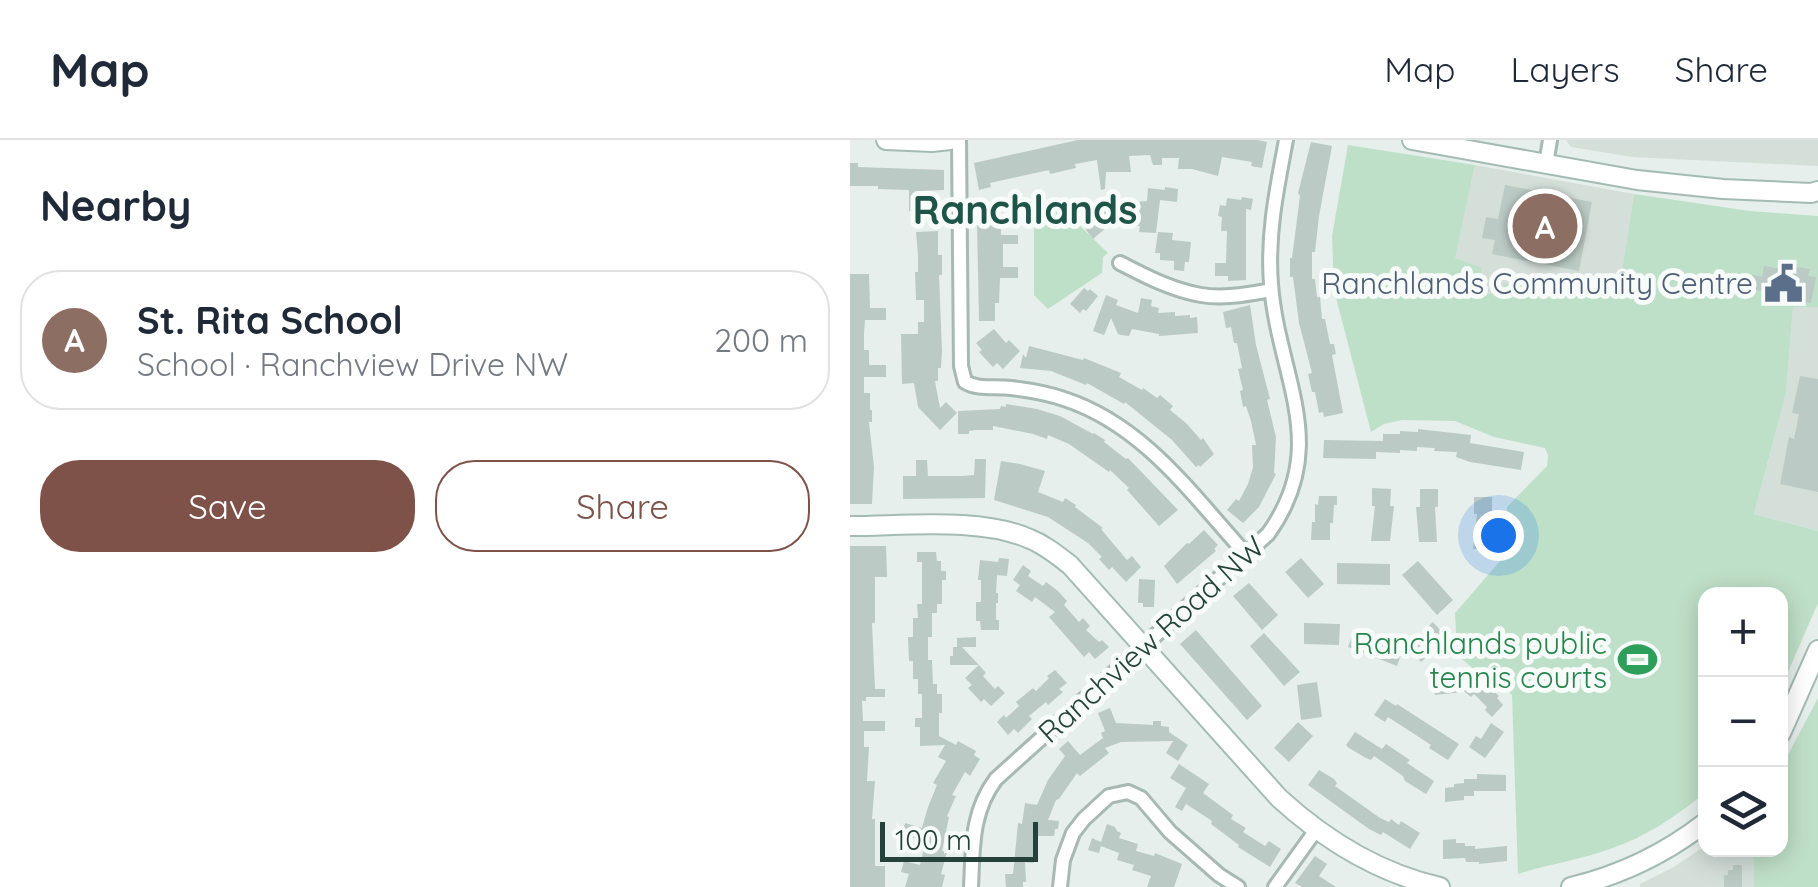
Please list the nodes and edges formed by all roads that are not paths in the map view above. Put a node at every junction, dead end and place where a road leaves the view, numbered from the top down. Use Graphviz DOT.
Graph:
graph roads {
  1 [pos="886,140"];
  2 [pos="950,140"];
  3 [pos="959,140"];
  4 [pos="1286,140"];
  5 [pos="1412,140"];
  6 [pos="1550,140"];
  7 [pos="1546,164"];
  8 [pos="1816,194"];
  9 [pos="1120,264"];
  10 [pos="1271,290"];
  11 [pos="850,526"];
  12 [pos="1246,554"];
  13 [pos="1143,648"];
  14 [pos="1818,650"];
  15 [pos="1788,716"];
  16 [pos="1698,828"];
  17 [pos="1316,830"];
  18 [pos="971,887"];
  19 [pos="1060,887"];
  20 [pos="1238,887"];
  21 [pos="1275,887"];
  22 [pos="1440,887"];
  23 [pos="1571,887"];
  1 -- 2 [label="street"];
  3 -- 12 [label="street"];
  4 -- 10 [label="street, Ranchview Road NW"];
  5 -- 7 [label="street"];
  6 -- 7 [label="street"];
  7 -- 8 [label="street"];
  9 -- 10 [label="street"];
  10 -- 12 [label="street, Ranchview Road NW"];
  11 -- 13 [label="street"];
  12 -- 13 [label="street, Ranchview Road NW"];
  13 -- 17 [label="street"];
  13 -- 18 [label="street, Ranchview Road NW"];
  14 -- 15 [label="street"];
  16 -- 23 [label="street"];
  17 -- 21 [label="street"];
  17 -- 22 [label="street"];
  19 -- 20 [label="street"];
}
